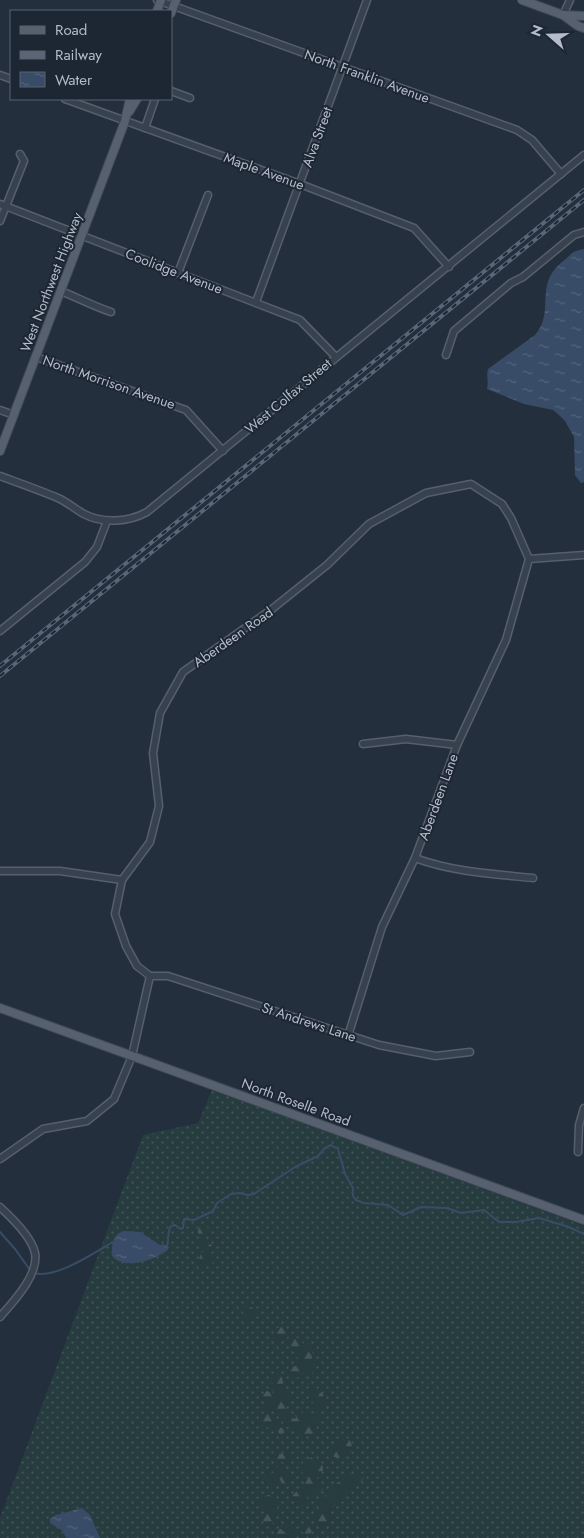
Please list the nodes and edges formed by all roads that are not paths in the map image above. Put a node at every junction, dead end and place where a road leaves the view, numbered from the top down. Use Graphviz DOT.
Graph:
graph roads {
  1 [pos="160,0"];
  2 [pos="367,0"];
  3 [pos="522,0"];
  4 [pos="570,0"];
  5 [pos="174,6"];
  6 [pos="563,15"];
  7 [pos="584,16"];
  8 [pos="584,28"];
  9 [pos="343,67"];
  10 [pos="172,91"];
  11 [pos="190,98"];
  12 [pos="68,100"];
  13 [pos="130,100"];
  14 [pos="136,100"];
  15 [pos="154,100"];
  16 [pos="125,120"];
  17 [pos="145,128"];
  18 [pos="20,154"];
  19 [pos="584,155"];
  20 [pos="561,174"];
  21 [pos="300,184"];
  22 [pos="208,195"];
  23 [pos="3,205"];
  24 [pos="0,221"];
  25 [pos="584,232"];
  26 [pos="82,235"];
  27 [pos="449,267"];
  28 [pos="178,273"];
  29 [pos="61,291"];
  30 [pos="256,302"];
  31 [pos="111,312"];
  32 [pos="446,355"];
  33 [pos="335,356"];
  34 [pos="36,357"];
  35 [pos="0,410"];
  36 [pos="14,415"];
  37 [pos="223,451"];
  38 [pos="0,452"];
  39 [pos="0,476"];
  40 [pos="107,521"];
  41 [pos="584,555"];
  42 [pos="528,559"];
  43 [pos="0,631"];
  44 [pos="363,744"];
  45 [pos="457,745"];
  46 [pos="415,858"];
  47 [pos="0,871"];
  48 [pos="533,878"];
  49 [pos="122,880"];
  50 [pos="150,976"];
  51 [pos="0,1008"];
  52 [pos="348,1036"];
  53 [pos="470,1052"];
  54 [pos="132,1056"];
  55 [pos="584,1108"];
  56 [pos="578,1152"];
  57 [pos="0,1159"];
  58 [pos="0,1207"];
  59 [pos="584,1220"];
  60 [pos="0,1317"];
  1 -- 5 [label="street, North Franklin Avenue"];
  2 -- 9 [label="street, Alva Street"];
  3 -- 6 [label="main road"];
  4 -- 6 [label="street"];
  5 -- 9 [label="street, North Franklin Avenue"];
  6 -- 7 [label="main road"];
  6 -- 8 [label="main road"];
  9 -- 20 [label="street, North Franklin Avenue"];
  9 -- 21 [label="street, Alva Street"];
  10 -- 11 [label="street"];
  12 -- 16 [label="street, Maple Avenue"];
  13 -- 16 [label="main road, West Northwest Highway"];
  14 -- 16 [label="main road, West Northwest Highway"];
  15 -- 17 [label="street"];
  16 -- 17 [label="street, Maple Avenue"];
  16 -- 26 [label="main road, West Northwest Highway"];
  17 -- 21 [label="street, Maple Avenue"];
  18 -- 23 [label="street"];
  19 -- 20 [label="street, West Colfax Street"];
  20 -- 27 [label="street, West Colfax Street"];
  21 -- 27 [label="street, Maple Avenue"];
  21 -- 30 [label="street, Alva Street"];
  22 -- 28 [label="street"];
  23 -- 24 [label="street"];
  23 -- 26 [label="street, Coolidge Avenue"];
  25 -- 32 [label="street"];
  26 -- 28 [label="street, Coolidge Avenue"];
  26 -- 29 [label="main road, West Northwest Highway"];
  27 -- 33 [label="street, West Colfax Street"];
  28 -- 30 [label="street, Coolidge Avenue"];
  29 -- 31 [label="street"];
  29 -- 34 [label="main road, West Northwest Highway"];
  30 -- 33 [label="street, Coolidge Avenue"];
  33 -- 37 [label="street, West Colfax Street"];
  34 -- 36 [label="main road, West Northwest Highway"];
  34 -- 37 [label="street, North Morrison Avenue"];
  35 -- 36 [label="street"];
  36 -- 38 [label="main road, West Northwest Highway"];
  37 -- 40 [label="street, West Colfax Street"];
  39 -- 40 [label="street"];
  40 -- 43 [label="street"];
  41 -- 42 [label="street"];
  42 -- 45 [label="street, Aberdeen Lane"];
  42 -- 49 [label="street, Aberdeen Road"];
  44 -- 45 [label="street"];
  45 -- 46 [label="street, Aberdeen Lane"];
  46 -- 48 [label="street"];
  46 -- 52 [label="street, Aberdeen Lane"];
  47 -- 49 [label="street"];
  49 -- 50 [label="street, Aberdeen Road"];
  50 -- 52 [label="street, St Andrews Lane"];
  50 -- 54 [label="street"];
  51 -- 54 [label="main road, North Roselle Road"];
  52 -- 53 [label="street, St Andrews Lane"];
  54 -- 57 [label="street"];
  54 -- 59 [label="main road, North Roselle Road"];
  55 -- 56 [label="street"];
  58 -- 60 [label="street"];
}
